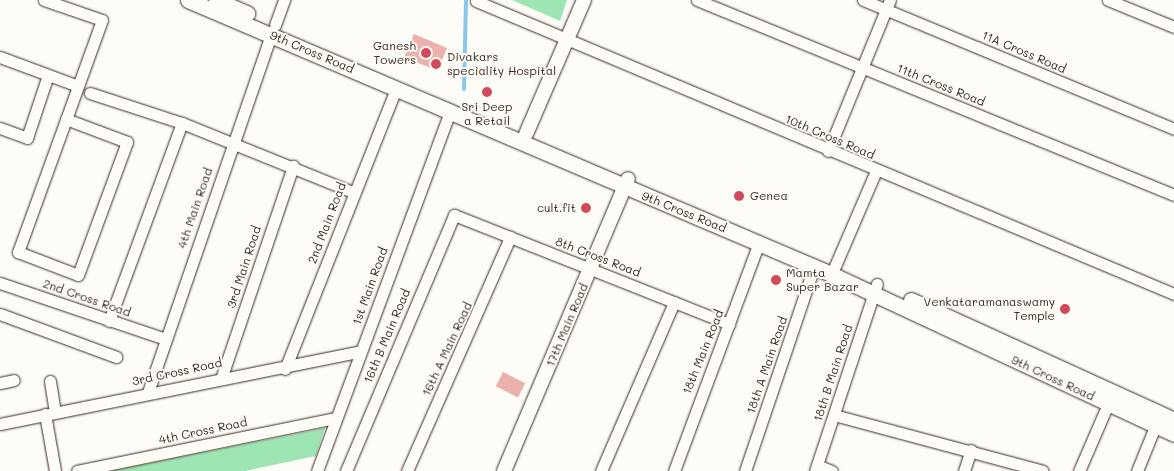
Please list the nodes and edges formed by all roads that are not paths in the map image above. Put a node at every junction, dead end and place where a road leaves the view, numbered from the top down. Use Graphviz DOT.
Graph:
graph roads {
  1 [pos="44,0"];
  2 [pos="188,0"];
  3 [pos="216,0"];
  4 [pos="284,0"];
  5 [pos="584,0"];
  6 [pos="698,0"];
  7 [pos="864,0"];
  8 [pos="1108,0"];
  9 [pos="476,1"];
  10 [pos="888,5"];
  11 [pos="1174,27"];
  12 [pos="273,30"];
  13 [pos="568,40"];
  14 [pos="0,57"];
  15 [pos="862,68"];
  16 [pos="48,75"];
  17 [pos="78,86"];
  18 [pos="396,88"];
  19 [pos="90,93"];
  20 [pos="450,111"];
  21 [pos="66,119"];
  22 [pos="182,123"];
  23 [pos="0,128"];
  24 [pos="1174,129"];
  25 [pos="526,134"];
  26 [pos="232,142"];
  27 [pos="828,151"];
  28 [pos="292,166"];
  29 [pos="876,171"];
  30 [pos="626,184"];
  31 [pos="353,192"];
  32 [pos="1174,196"];
  33 [pos="456,215"];
  34 [pos="510,237"];
  35 [pos="759,243"];
  36 [pos="835,266"];
  37 [pos="814,267"];
  38 [pos="592,268"];
  39 [pos="0,283"];
  40 [pos="875,289"];
  41 [pos="1174,294"];
  42 [pos="674,302"];
  43 [pos="0,314"];
  44 [pos="109,321"];
  45 [pos="729,324"];
  46 [pos="166,339"];
  47 [pos="361,351"];
  48 [pos="116,356"];
  49 [pos="285,369"];
  50 [pos="222,376"];
  51 [pos="14,380"];
  52 [pos="50,381"];
  53 [pos="0,383"];
  54 [pos="148,392"];
  55 [pos="1108,404"];
  56 [pos="50,413"];
  57 [pos="834,415"];
  58 [pos="335,418"];
  59 [pos="1163,420"];
  60 [pos="0,424"];
  61 [pos="1174,434"];
  62 [pos="971,450"];
  63 [pos="816,468"];
  64 [pos="55,471"];
  65 [pos="77,471"];
  66 [pos="317,471"];
  67 [pos="346,471"];
  68 [pos="407,471"];
  69 [pos="504,471"];
  70 [pos="601,471"];
  71 [pos="674,471"];
  72 [pos="745,471"];
  73 [pos="832,471"];
  74 [pos="964,471"];
  75 [pos="1043,471"];
  76 [pos="1079,471"];
  77 [pos="1136,471"];
  1 -- 17 [label="street"];
  2 -- 12 [label="main road, 9th Cross Road"];
  3 -- 12 [label="main road, 9th Cross Road"];
  4 -- 12 [label="street, 4th Main Road"];
  5 -- 13 [label="street"];
  6 -- 15 [label="street, 11th Cross Road"];
  7 -- 10 [label="street, 11A Cross Road"];
  8 -- 11 [label="street"];
  9 -- 13 [label="street, 10th Cross Road"];
  10 -- 15 [label="street"];
  10 -- 24 [label="street, 11A Cross Road"];
  12 -- 18 [label="main road, 9th Cross Road"];
  12 -- 25 [label="main road, 9th Cross Road"];
  12 -- 26 [label="street, 4th Main Road"];
  13 -- 25 [label="street"];
  13 -- 27 [label="street, 10th Cross Road"];
  14 -- 16 [label="street"];
  15 -- 27 [label="street"];
  15 -- 32 [label="street, 11th Cross Road"];
  16 -- 17 [label="street"];
  16 -- 23 [label="street"];
  17 -- 21 [label="street"];
  18 -- 20 [label="main road, 9th Cross Road"];
  18 -- 31 [label="street, 2nd Main Road"];
  19 -- 22 [label="street"];
  20 -- 30 [label="main road, 9th Cross Road"];
  20 -- 47 [label="street, 1st Main Road"];
  21 -- 21 [label="street"];
  22 -- 26 [label="street"];
  22 -- 44 [label="street"];
  25 -- 30 [label="main road, 9th Cross Road"];
  26 -- 28 [label="street"];
  26 -- 46 [label="street, 4th Main Road"];
  27 -- 29 [label="street, 10th Cross Road"];
  28 -- 31 [label="street"];
  28 -- 50 [label="street, 3rd Main Road"];
  29 -- 36 [label="street"];
  29 -- 41 [label="street, 10th Cross Road"];
  30 -- 35 [label="main road, 9th Cross Road"];
  30 -- 36 [label="main road, 9th Cross Road"];
  30 -- 38 [label="street, 17th Main Road"];
  31 -- 49 [label="street, 2nd Main Road"];
  33 -- 34 [label="street, 8th Cross Road"];
  33 -- 67 [label="street, 16th B Main Road"];
  34 -- 38 [label="street, 8th Cross Road"];
  34 -- 68 [label="street, 16th A Main Road"];
  35 -- 37 [label="main road, 9th Cross Road"];
  35 -- 45 [label="street, 18th Main Road"];
  36 -- 40 [label="main road, 9th Cross Road"];
  37 -- 40 [label="main road, 9th Cross Road"];
  37 -- 72 [label="street, 18th A Main Road"];
  38 -- 42 [label="street, 8th Cross Road"];
  38 -- 69 [label="street, 17th Main Road"];
  39 -- 44 [label="street, 2nd Cross Road"];
  40 -- 55 [label="main road, 9th Cross Road"];
  40 -- 57 [label="street, 18th B Main Road"];
  40 -- 59 [label="main road, 9th Cross Road"];
  42 -- 45 [label="street, 8th Cross Road"];
  42 -- 70 [label="street"];
  43 -- 48 [label="street"];
  44 -- 46 [label="street, 2nd Cross Road"];
  45 -- 71 [label="street, 18th Main Road"];
  46 -- 54 [label="street, 4th Main Road"];
  47 -- 49 [label="street, 3rd Cross Road"];
  47 -- 58 [label="street, 1st Main Road"];
  49 -- 50 [label="street, 3rd Cross Road"];
  50 -- 54 [label="street, 3rd Cross Road"];
  51 -- 53 [label="street"];
  52 -- 56 [label="street"];
  54 -- 56 [label="street, 3rd Cross Road"];
  55 -- 59 [label="main road, 9th Cross Road"];
  55 -- 76 [label="street"];
  56 -- 60 [label="street, 3rd Cross Road"];
  56 -- 64 [label="street"];
  57 -- 62 [label="street"];
  57 -- 63 [label="street, 18th B Main Road"];
  58 -- 65 [label="street, 4th Cross Road"];
  58 -- 66 [label="street, 1st Main Road"];
  59 -- 61 [label="main road, 9th Cross Road"];
  59 -- 77 [label="street"];
  62 -- 74 [label="street"];
  62 -- 75 [label="street"];
  63 -- 73 [label="street"];
}
